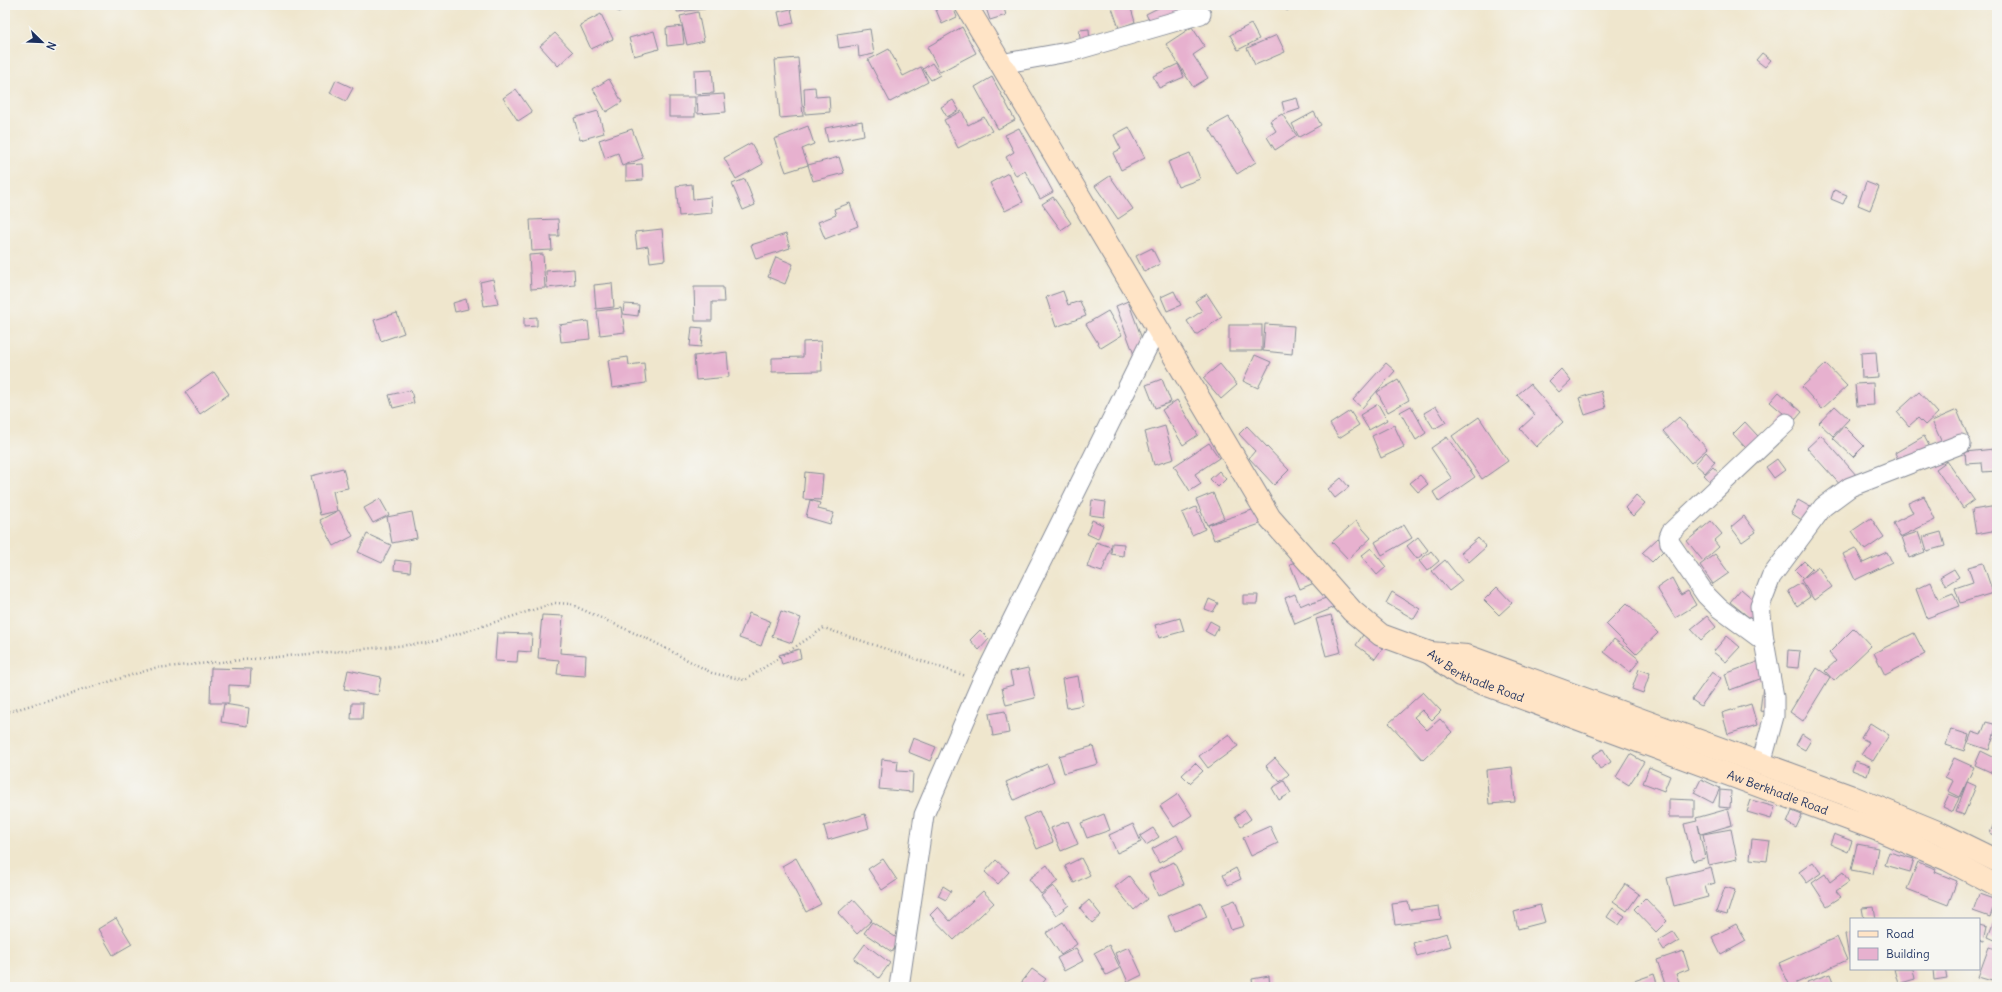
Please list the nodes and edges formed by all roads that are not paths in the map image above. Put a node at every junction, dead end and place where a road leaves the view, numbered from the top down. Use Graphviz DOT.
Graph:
graph roads {
  1 [pos="966,5"];
  2 [pos="1201,14"];
  3 [pos="1000,64"];
  4 [pos="1157,328"];
  5 [pos="1786,423"];
  6 [pos="1961,444"];
  7 [pos="1764,641"];
  8 [pos="1430,653"];
  9 [pos="1761,764"];
  10 [pos="1997,861"];
  11 [pos="1997,886"];
  12 [pos="899,987"];
  1 -- 3 [label="main road"];
  2 -- 3 [label="street"];
  3 -- 4 [label="main road"];
  4 -- 8 [label="main road"];
  4 -- 12 [label="street"];
  5 -- 7 [label="street"];
  6 -- 7 [label="street"];
  7 -- 9 [label="street"];
  8 -- 9 [label="main road, Aw Berkhadle Road"];
  8 -- 11 [label="main road, Aw Berkhadle Road"];
  9 -- 10 [label="main road, Aw Berkhadle Road"];
}
